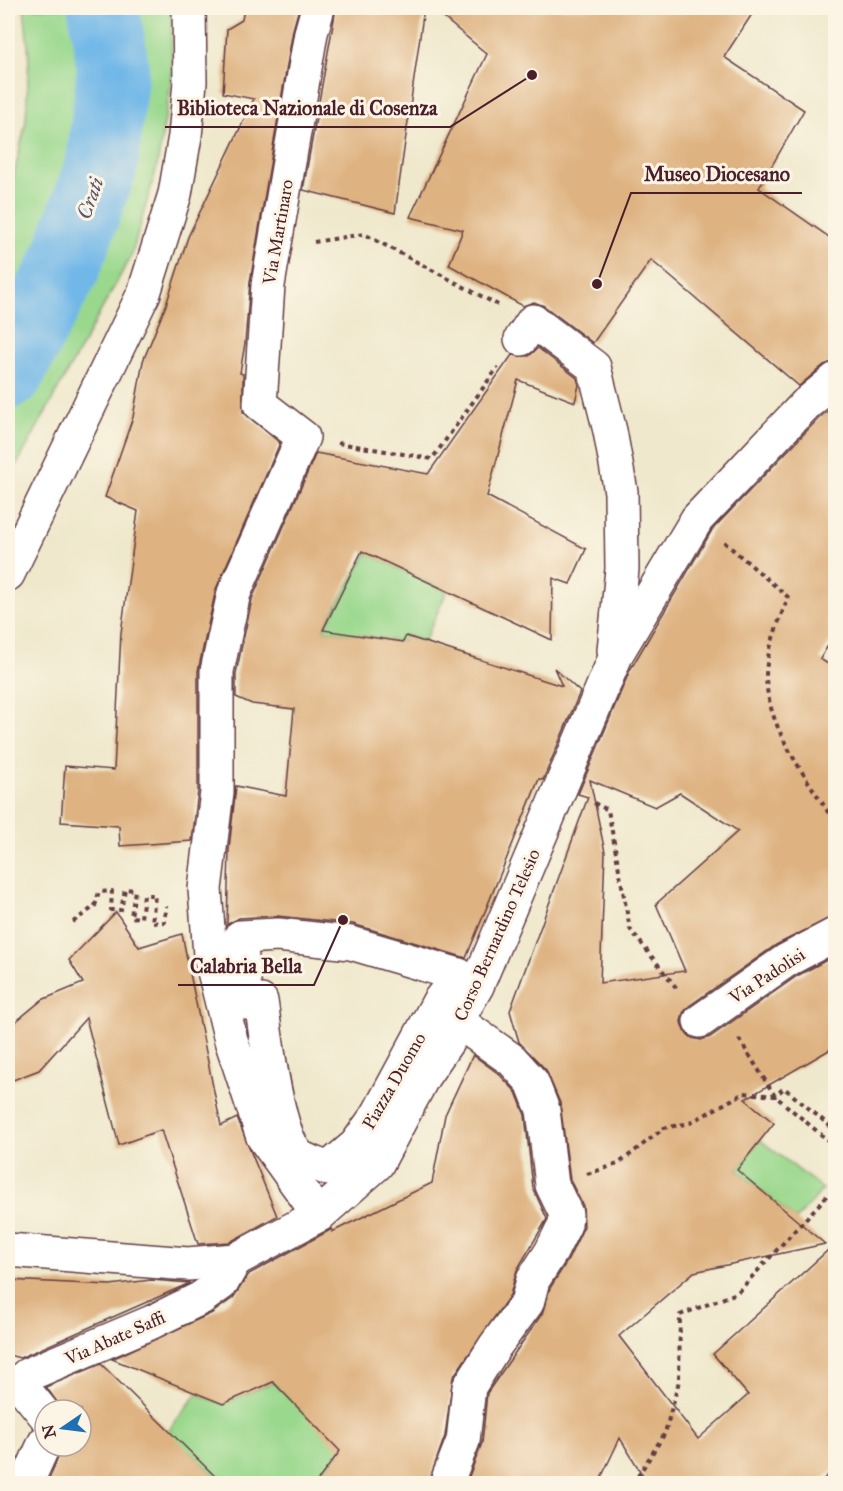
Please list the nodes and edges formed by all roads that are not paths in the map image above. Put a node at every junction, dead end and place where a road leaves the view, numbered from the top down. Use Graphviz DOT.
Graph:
graph roads {
  1 [pos="189,8"];
  2 [pos="318,8"];
  3 [pos="521,339"];
  4 [pos="836,379"];
  5 [pos="8,574"];
  6 [pos="613,661"];
  7 [pos="836,934"];
  8 [pos="710,1014"];
  9 [pos="460,1023"];
  10 [pos="274,1132"];
  11 [pos="319,1215"];
  12 [pos="8,1250"];
  13 [pos="235,1260"];
  14 [pos="33,1400"];
  15 [pos="38,1458"];
  16 [pos="26,1484"];
  17 [pos="446,1484"];
  1 -- 5 [label="street"];
  2 -- 10 [label="street, Via Martinaro"];
  3 -- 6 [label="street"];
  4 -- 6 [label="street, Corso Bernardino Telesio"];
  6 -- 9 [label="street, Corso Bernardino Telesio"];
  7 -- 8 [label="street, Via Padolisi"];
  9 -- 11 [label="street, Corso Bernardino Telesio"];
  9 -- 17 [label="street"];
  10 -- 10 [label="street, Piazza Duomo"];
  10 -- 11 [label="street"];
  11 -- 13 [label="street, Corso Bernardino Telesio"];
  12 -- 13 [label="street, Corso Bernardino Telesio"];
  13 -- 14 [label="street, Via Abate Saffi"];
  15 -- 16 [label="street"];
}
